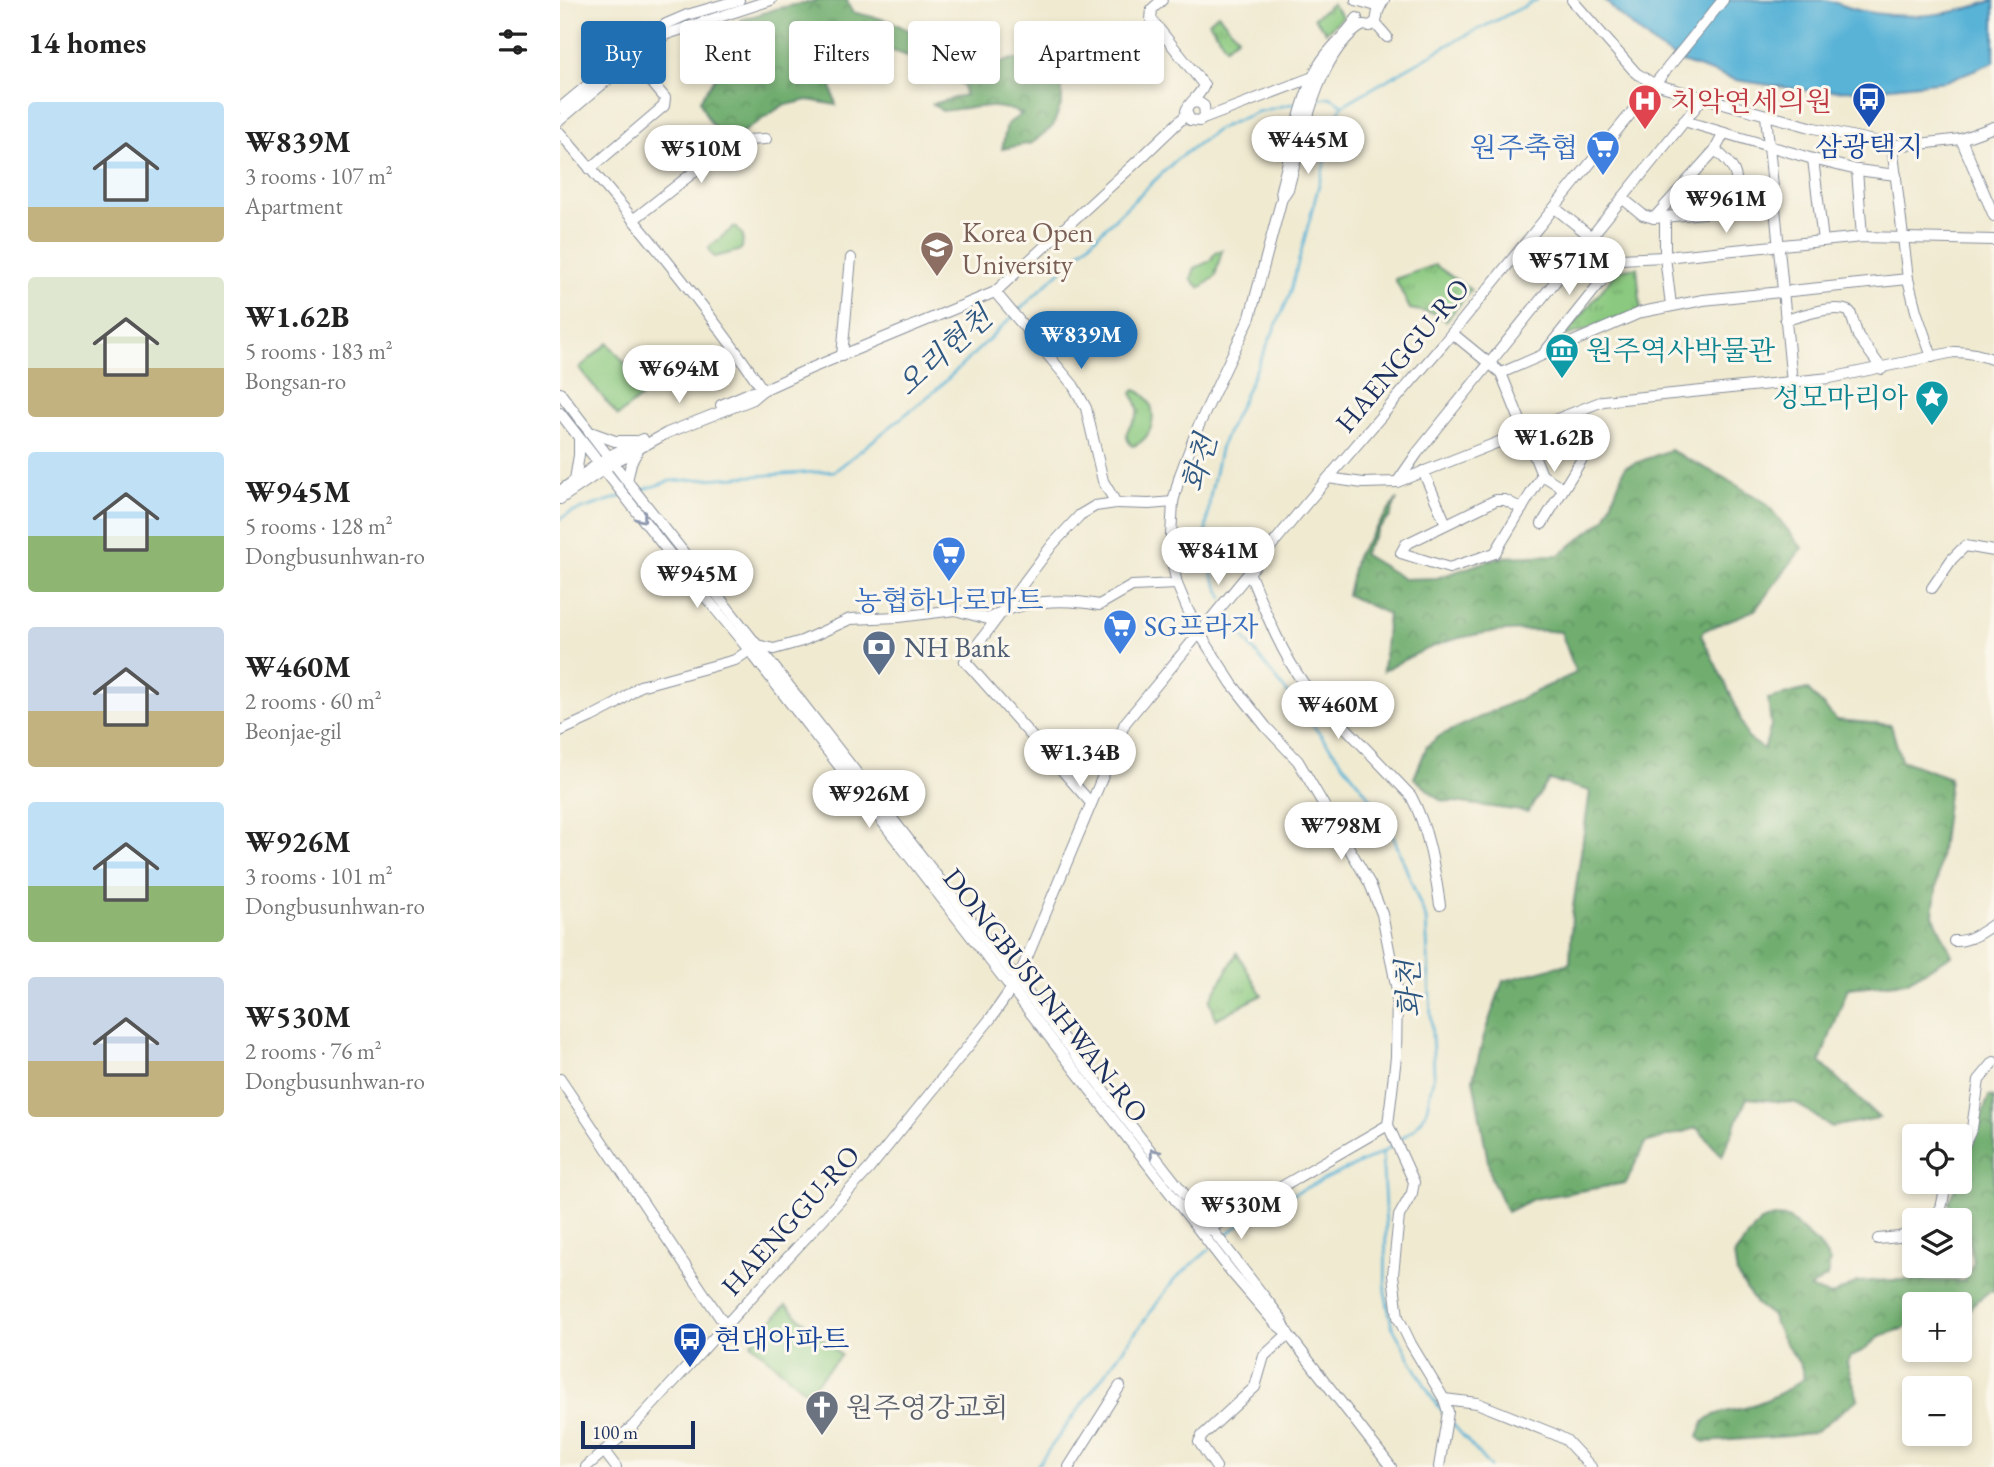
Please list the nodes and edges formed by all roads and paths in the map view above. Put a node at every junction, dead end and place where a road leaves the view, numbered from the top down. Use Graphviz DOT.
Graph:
graph roads {
  1 [pos="739,0"];
  2 [pos="771,0"];
  3 [pos="1162,0"];
  4 [pos="1573,0"];
  5 [pos="1723,0"];
  6 [pos="1371,3"];
  7 [pos="1358,19"];
  8 [pos="1375,23"];
  9 [pos="666,35"];
  10 [pos="1387,37"];
  11 [pos="1315,79"];
  12 [pos="602,84"];
  13 [pos="652,84"];
  14 [pos="1654,84"];
  15 [pos="1204,85"];
  16 [pos="1703,98"];
  17 [pos="1192,103"];
  18 [pos="1208,106"];
  19 [pos="560,108"];
  20 [pos="1226,110"];
  21 [pos="1186,115"];
  22 [pos="1766,115"];
  23 [pos="560,120"];
  24 [pos="1200,120"];
  25 [pos="1684,121"];
  26 [pos="1994,127"];
  27 [pos="560,133"];
  28 [pos="1724,133"];
  29 [pos="766,139"];
  30 [pos="1961,139"];
  31 [pos="1892,145"];
  32 [pos="1768,146"];
  33 [pos="1715,150"];
  34 [pos="1142,158"];
  35 [pos="1813,159"];
  36 [pos="590,169"];
  37 [pos="1857,170"];
  38 [pos="1896,175"];
  39 [pos="1989,190"];
  40 [pos="1622,198"];
  41 [pos="1774,206"];
  42 [pos="1555,208"];
  43 [pos="1739,209"];
  44 [pos="1994,216"];
  45 [pos="1660,217"];
  46 [pos="633,220"];
  47 [pos="1590,237"];
  48 [pos="1862,237"];
  49 [pos="1905,238"];
  50 [pos="1994,240"];
  51 [pos="1823,241"];
  52 [pos="1778,245"];
  53 [pos="1665,257"];
  54 [pos="851,258"];
  55 [pos="1619,259"];
  56 [pos="1908,279"];
  57 [pos="1783,292"];
  58 [pos="998,295"];
  59 [pos="1671,305"];
  60 [pos="1785,320"];
  61 [pos="1452,333"];
  62 [pos="1544,354"];
  63 [pos="842,356"];
  64 [pos="1932,357"];
  65 [pos="1994,360"];
  66 [pos="1489,363"];
  67 [pos="1882,369"];
  68 [pos="1501,373"];
  69 [pos="1792,383"];
  70 [pos="763,390"];
  71 [pos="560,393"];
  72 [pos="560,414"];
  73 [pos="589,431"];
  74 [pos="1525,431"];
  75 [pos="579,438"];
  76 [pos="1593,442"];
  77 [pos="640,444"];
  78 [pos="611,460"];
  79 [pos="601,467"];
  80 [pos="1423,471"];
  81 [pos="1542,475"];
  82 [pos="1328,478"];
  83 [pos="578,482"];
  84 [pos="1397,482"];
  85 [pos="622,485"];
  86 [pos="1563,488"];
  87 [pos="560,491"];
  88 [pos="560,499"];
  89 [pos="1173,502"];
  90 [pos="1116,503"];
  91 [pos="1522,509"];
  92 [pos="1446,524"];
  93 [pos="1542,524"];
  94 [pos="1994,551"];
  95 [pos="1249,572"];
  96 [pos="1177,584"];
  97 [pos="1932,588"];
  98 [pos="1001,612"];
  99 [pos="1200,634"];
  100 [pos="754,648"];
  101 [pos="560,731"];
  102 [pos="1091,803"];
  103 [pos="1440,905"];
  104 [pos="1994,924"];
  105 [pos="1954,941"];
  106 [pos="1018,979"];
  107 [pos="1012,989"];
  108 [pos="1994,1062"];
  109 [pos="560,1079"];
  110 [pos="1390,1128"];
  111 [pos="1972,1128"];
  112 [pos="1209,1233"];
  113 [pos="1902,1236"];
  114 [pos="1878,1239"];
  115 [pos="725,1325"];
  116 [pos="1289,1334"];
  117 [pos="1120,1386"];
  118 [pos="1444,1399"];
  119 [pos="604,1451"];
  120 [pos="586,1467"];
  121 [pos="616,1467"];
  122 [pos="1069,1467"];
  123 [pos="1216,1467"];
  124 [pos="1391,1467"];
  125 [pos="1439,1467"];
  126 [pos="1591,1467"];
  1 -- 19 [label="street"];
  2 -- 9 [label="street"];
  3 -- 15 [label="street"];
  4 -- 14 [label="street"];
  5 -- 14 [label="street, HAENGGU-RO"];
  6 -- 7 [label="street"];
  6 -- 8 [label="street"];
  7 -- 8 [label="street"];
  7 -- 11 [label="street"];
  8 -- 10 [label="street"];
  11 -- 20 [label="street"];
  11 -- 89 [label="street"];
  12 -- 23 [label="street"];
  13 -- 36 [label="street"];
  14 -- 16 [label="street"];
  14 -- 42 [label="street, HAENGGU-RO"];
  15 -- 17 [label="street"];
  15 -- 18 [label="street"];
  16 -- 22 [label="street"];
  16 -- 25 [label="street"];
  17 -- 18 [label="street"];
  17 -- 21 [label="street"];
  18 -- 20 [label="street"];
  18 -- 24 [label="street"];
  20 -- 24 [label="street"];
  21 -- 24 [label="street"];
  21 -- 34 [label="street"];
  22 -- 31 [label="street"];
  22 -- 32 [label="street"];
  24 -- 34 [label="street"];
  25 -- 28 [label="street"];
  25 -- 40 [label="street"];
  26 -- 30 [label="street"];
  27 -- 36 [label="street"];
  28 -- 32 [label="street"];
  28 -- 33 [label="street"];
  29 -- 46 [label="street"];
  30 -- 31 [label="street"];
  30 -- 39 [label="street"];
  31 -- 38 [label="street"];
  32 -- 35 [label="street"];
  32 -- 41 [label="street"];
  33 -- 43 [label="street"];
  33 -- 45 [label="street"];
  34 -- 58 [label="street"];
  35 -- 37 [label="street"];
  35 -- 51 [label="street"];
  36 -- 46 [label="street"];
  37 -- 38 [label="street"];
  37 -- 48 [label="street"];
  38 -- 49 [label="street"];
  39 -- 44 [label="street"];
  40 -- 45 [label="street"];
  40 -- 47 [label="street"];
  41 -- 43 [label="street"];
  41 -- 52 [label="street"];
  42 -- 47 [label="street"];
  42 -- 61 [label="street, HAENGGU-RO"];
  43 -- 45 [label="street"];
  45 -- 53 [label="street"];
  46 -- 70 [label="street"];
  47 -- 55 [label="street"];
  47 -- 66 [label="street"];
  48 -- 49 [label="street"];
  48 -- 51 [label="street"];
  49 -- 50 [label="street"];
  49 -- 56 [label="street"];
  51 -- 52 [label="street"];
  52 -- 53 [label="street"];
  52 -- 57 [label="street"];
  53 -- 55 [label="street"];
  53 -- 59 [label="street"];
  54 -- 63 [label="street"];
  55 -- 62 [label="street"];
  56 -- 57 [label="street"];
  56 -- 64 [label="street"];
  57 -- 59 [label="street"];
  57 -- 60 [label="street"];
  58 -- 63 [label="street"];
  58 -- 90 [label="street"];
  59 -- 62 [label="street"];
  60 -- 67 [label="street"];
  60 -- 69 [label="street"];
  61 -- 66 [label="street"];
  61 -- 82 [label="street, HAENGGU-RO"];
  62 -- 68 [label="street"];
  63 -- 70 [label="street"];
  64 -- 65 [label="street"];
  64 -- 67 [label="street"];
  66 -- 68 [label="street"];
  66 -- 84 [label="street"];
  67 -- 69 [label="street"];
  68 -- 74 [label="street"];
  69 -- 74 [label="street"];
  70 -- 77 [label="street"];
  71 -- 73 [label="street"];
  72 -- 75 [label="street"];
  73 -- 77 [label="street"];
  73 -- 78 [label="street"];
  74 -- 80 [label="street"];
  74 -- 81 [label="street"];
  75 -- 79 [label="street"];
  75 -- 83 [label="street"];
  76 -- 86 [label="street"];
  77 -- 78 [label="street"];
  77 -- 85 [label="street"];
  78 -- 79 [label="street"];
  78 -- 85 [label="street"];
  79 -- 83 [label="street"];
  79 -- 85 [label="street"];
  80 -- 84 [label="street"];
  80 -- 92 [label="street"];
  81 -- 86 [label="street"];
  81 -- 91 [label="street"];
  82 -- 84 [label="street"];
  82 -- 95 [label="street, HAENGGU-RO"];
  83 -- 85 [label="street"];
  83 -- 87 [label="street"];
  83 -- 88 [label="street"];
  85 -- 100 [label="street, DONGBUSUNHWAN-RO"];
  86 -- 93 [label="street"];
  89 -- 90 [label="street"];
  89 -- 96 [label="street"];
  90 -- 98 [label="street"];
  91 -- 92 [label="street"];
  91 -- 92 [label="street"];
  94 -- 97 [label="street"];
  95 -- 99 [label="street, HAENGGU-RO"];
  95 -- 103 [label="street"];
  96 -- 98 [label="street"];
  96 -- 99 [label="street"];
  98 -- 100 [label="street"];
  98 -- 102 [label="street"];
  99 -- 102 [label="street"];
  99 -- 110 [label="street"];
  100 -- 101 [label="street"];
  100 -- 106 [label="street, DONGBUSUNHWAN-RO"];
  100 -- 107 [label="street, DONGBUSUNHWAN-RO"];
  102 -- 106 [label="street"];
  104 -- 105 [label="street"];
  106 -- 107 [label="street, HAENGGU-RO"];
  112 -- 106 [label="street, DONGBUSUNHWAN-RO, one-way"];
  107 -- 112 [label="street, DONGBUSUNHWAN-RO"];
  107 -- 115 [label="street, HAENGGU-RO"];
  108 -- 111 [label="street"];
  109 -- 115 [label="street"];
  110 -- 112 [label="street"];
  110 -- 118 [label="street"];
  112 -- 116 [label="street, DONGBUSUNHWAN-RO"];
  113 -- 114 [label="street"];
  115 -- 119 [label="street, HAENGGU-RO"];
  116 -- 123 [label="street"];
  116 -- 124 [label="street, DONGBUSUNHWAN-RO"];
  117 -- 122 [label="street"];
  118 -- 125 [label="street"];
  118 -- 126 [label="street"];
  119 -- 120 [label="street, HAENGGU-RO"];
  119 -- 121 [label="street"];
}
